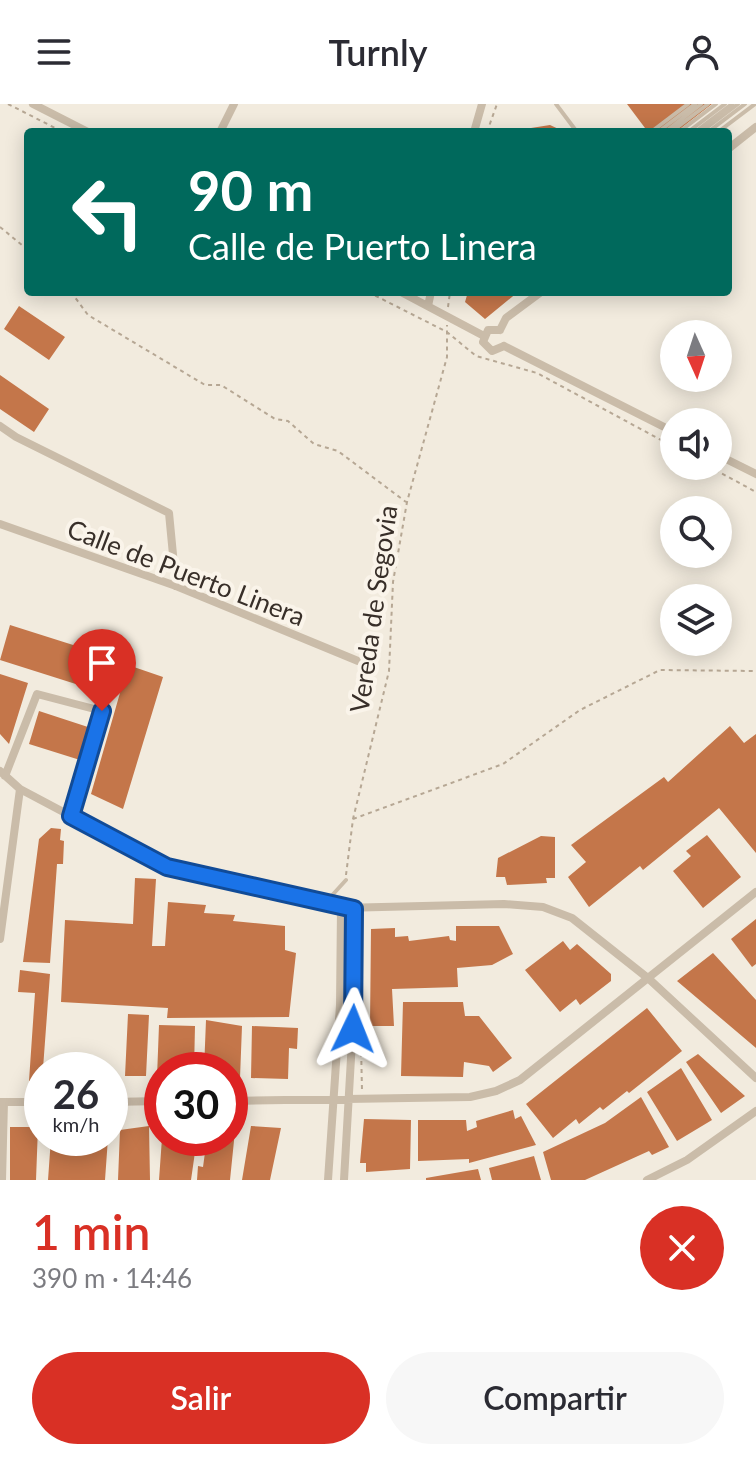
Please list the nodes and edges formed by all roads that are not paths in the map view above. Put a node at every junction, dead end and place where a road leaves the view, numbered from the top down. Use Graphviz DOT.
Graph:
graph roads {
  1 [pos="33,104"];
  2 [pos="234,104"];
  3 [pos="482,104"];
  4 [pos="556,104"];
  5 [pos="688,104"];
  6 [pos="695,104"];
  7 [pos="701,104"];
  8 [pos="708,104"];
  9 [pos="716,104"];
  10 [pos="725,104"];
  11 [pos="732,104"];
  12 [pos="738,104"];
  13 [pos="745,104"];
  14 [pos="755,104"];
  15 [pos="756,127"];
  16 [pos="80,128"];
  17 [pos="222,128"];
  18 [pos="475,128"];
  19 [pos="574,128"];
  20 [pos="656,128"];
  21 [pos="663,128"];
  22 [pos="670,128"];
  23 [pos="676,128"];
  24 [pos="684,128"];
  25 [pos="693,128"];
  26 [pos="700,128"];
  27 [pos="706,128"];
  28 [pos="713,128"];
  29 [pos="723,128"];
  30 [pos="732,146"];
  31 [pos="409,296"];
  32 [pos="430,296"];
  33 [pos="536,296"];
  34 [pos="428,306"];
  35 [pos="500,330"];
  36 [pos="484,336"];
  37 [pos="504,346"];
  38 [pos="660,425"];
  39 [pos="0,426"];
  40 [pos="732,462"];
  41 [pos="756,474"];
  42 [pos="0,524"];
  43 [pos="176,586"];
  44 [pos="358,661"];
  45 [pos="3,774"];
  46 [pos="20,789"];
  47 [pos="71,816"];
  48 [pos="346,880"];
  49 [pos="756,892"];
  50 [pos="324,904"];
  51 [pos="341,908"];
  52 [pos="354,909"];
  53 [pos="0,939"];
  54 [pos="649,979"];
  55 [pos="756,1078"];
  56 [pos="350,1099"];
  57 [pos="248,1101"];
  58 [pos="335,1101"];
  59 [pos="2,1102"];
  60 [pos="24,1102"];
  61 [pos="756,1111"];
  62 [pos="2,1180"];
  63 [pos="328,1180"];
  64 [pos="344,1180"];
  65 [pos="647,1180"];
  1 -- 16 [label="street"];
  2 -- 17 [label="street"];
  3 -- 18 [label="street"];
  4 -- 19 [label="lane"];
  5 -- 20 [label="lane"];
  6 -- 21 [label="lane"];
  7 -- 22 [label="lane"];
  8 -- 23 [label="lane"];
  9 -- 24 [label="lane"];
  10 -- 25 [label="lane"];
  11 -- 26 [label="lane"];
  12 -- 27 [label="lane"];
  13 -- 28 [label="lane"];
  14 -- 29 [label="lane"];
  15 -- 30 [label="street"];
  31 -- 34 [label="street"];
  32 -- 34 [label="street"];
  33 -- 35 [label="street"];
  34 -- 36 [label="street"];
  35 -- 36 [label="street"];
  35 -- 37 [label="street"];
  36 -- 37 [label="street"];
  37 -- 38 [label="street"];
  39 -- 43 [label="street"];
  40 -- 41 [label="street"];
  42 -- 43 [label="street, Calle de Puerto Linera"];
  43 -- 44 [label="street, Calle de Puerto Linera"];
  45 -- 46 [label="street"];
  45 -- 47 [label="street"];
  46 -- 47 [label="street"];
  46 -- 53 [label="street"];
  47 -- 50 [label="street"];
  48 -- 50 [label="lane"];
  49 -- 54 [label="street"];
  50 -- 51 [label="street"];
  51 -- 52 [label="street"];
  51 -- 58 [label="street"];
  52 -- 54 [label="street"];
  52 -- 56 [label="street"];
  54 -- 55 [label="street"];
  54 -- 56 [label="street"];
  56 -- 58 [label="street"];
  56 -- 64 [label="street"];
  57 -- 58 [label="street"];
  58 -- 63 [label="street"];
  59 -- 60 [label="street"];
  59 -- 62 [label="street"];
  61 -- 65 [label="street"];
}
